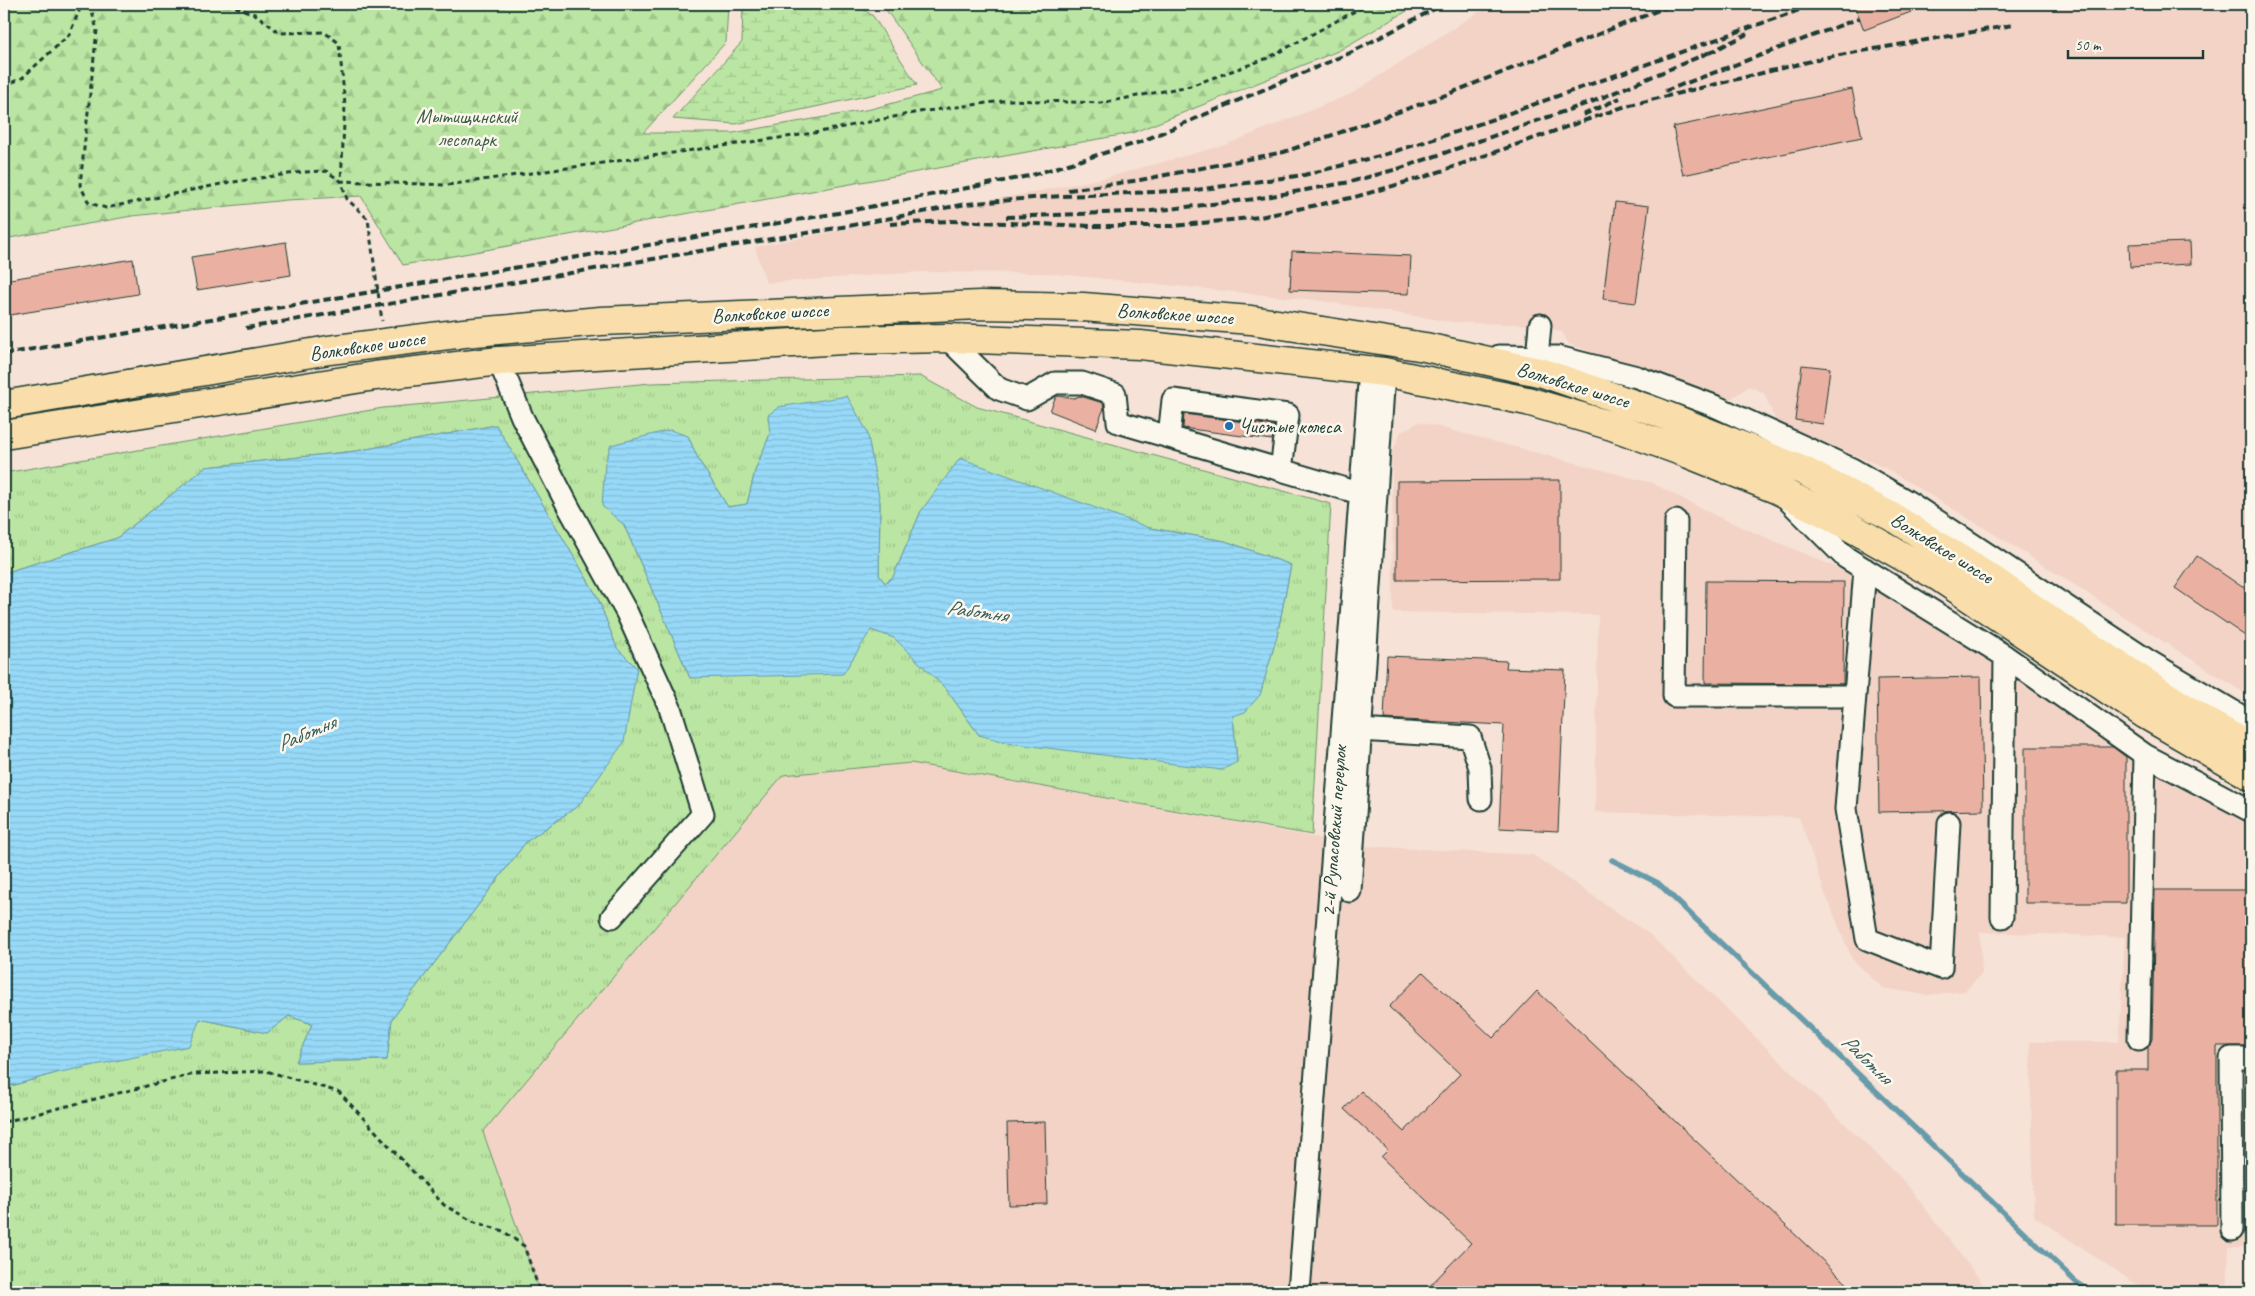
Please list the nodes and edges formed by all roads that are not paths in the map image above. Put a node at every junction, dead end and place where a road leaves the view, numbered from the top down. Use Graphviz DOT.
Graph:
graph roads {
  1 [pos="1540,326"];
  2 [pos="947,338"];
  3 [pos="499,360"];
  4 [pos="1537,363"];
  5 [pos="1377,371"];
  6 [pos="4,405"];
  7 [pos="4,435"];
  8 [pos="1169,437"];
  9 [pos="1281,470"];
  10 [pos="1776,489"];
  11 [pos="1359,493"];
  12 [pos="1676,521"];
  13 [pos="1865,570"];
  14 [pos="2005,656"];
  15 [pos="1855,696"];
  16 [pos="2251,722"];
  17 [pos="1360,730"];
  18 [pos="2251,747"];
  19 [pos="2145,755"];
  20 [pos="2251,776"];
  21 [pos="1481,799"];
  22 [pos="2251,811"];
  23 [pos="1949,823"];
  24 [pos="1350,890"];
  25 [pos="612,917"];
  26 [pos="2002,917"];
  27 [pos="2139,1039"];
  28 [pos="2251,1058"];
  29 [pos="2232,1230"];
  30 [pos="1299,1292"];
  1 -- 4 [label="street"];
  2 -- 3 [label="main road, Волковское шоссе"];
  2 -- 5 [label="main road, Волковское шоссе"];
  2 -- 8 [label="street"];
  3 -- 7 [label="main road, Волковское шоссе"];
  3 -- 25 [label="street"];
  4 -- 6 [label="main road, Волковское шоссе"];
  4 -- 16 [label="street"];
  4 -- 18 [label="main road, Волковское шоссе"];
  5 -- 10 [label="main road, Волковское шоссе"];
  5 -- 11 [label="street, 2-й Рупасовский переулок"];
  5 -- 17 [label="street"];
  8 -- 9 [label="street"];
  8 -- 9 [label="street"];
  9 -- 11 [label="street"];
  10 -- 13 [label="street"];
  10 -- 20 [label="main road, Волковское шоссе"];
  11 -- 30 [label="street, 2-й Рупасовский переулок"];
  12 -- 15 [label="street"];
  13 -- 14 [label="street"];
  13 -- 15 [label="street"];
  14 -- 19 [label="street"];
  14 -- 26 [label="street"];
  15 -- 23 [label="street"];
  17 -- 21 [label="street"];
  17 -- 24 [label="street"];
  19 -- 22 [label="street"];
  19 -- 27 [label="street"];
  28 -- 29 [label="street"];
}
